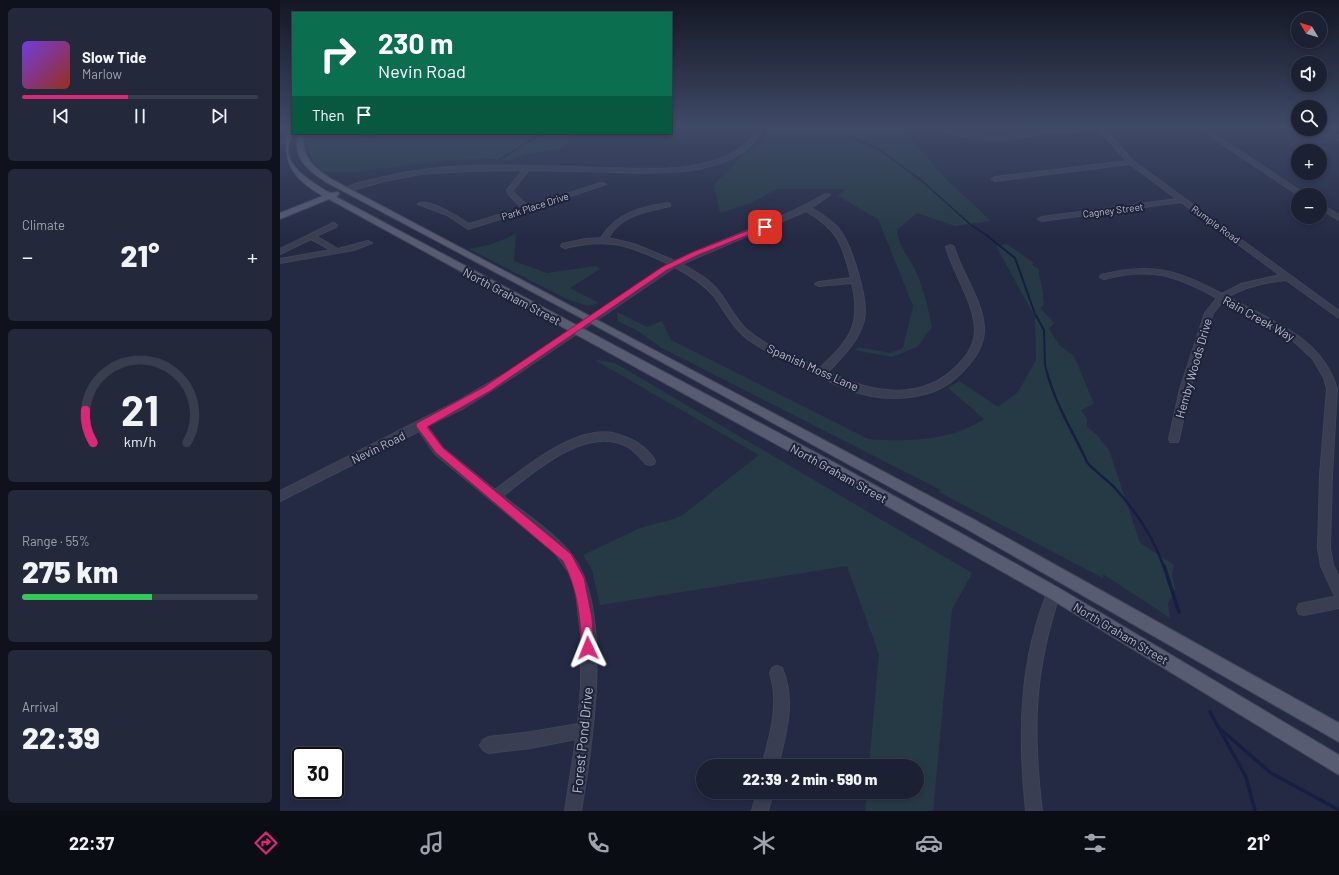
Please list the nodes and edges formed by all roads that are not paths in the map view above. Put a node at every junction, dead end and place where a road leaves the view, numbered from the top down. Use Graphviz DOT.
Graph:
graph roads {
  1 [pos="290,164"];
  2 [pos="307,164"];
  3 [pos="710,164"];
  4 [pos="1115,164"];
  5 [pos="1134,164"];
  6 [pos="1255,164"];
  7 [pos="527,169"];
  8 [pos="995,178"];
  9 [pos="603,184"];
  10 [pos="1292,188"];
  11 [pos="346,190"];
  12 [pos="827,194"];
  13 [pos="330,196"];
  14 [pos="1183,200"];
  15 [pos="421,204"];
  16 [pos="668,205"];
  17 [pos="806,208"];
  18 [pos="527,209"];
  19 [pos="1327,210"];
  20 [pos="280,216"];
  21 [pos="1339,218"];
  22 [pos="1042,219"];
  23 [pos="333,225"];
  24 [pos="310,236"];
  25 [pos="604,239"];
  26 [pos="368,243"];
  27 [pos="565,246"];
  28 [pos="950,247"];
  29 [pos="336,251"];
  30 [pos="280,252"];
  31 [pos="280,261"];
  32 [pos="674,264"];
  33 [pos="1104,277"];
  34 [pos="1287,277"];
  35 [pos="855,280"];
  36 [pos="819,284"];
  37 [pos="1223,297"];
  38 [pos="1339,315"];
  39 [pos="591,319"];
  40 [pos="575,330"];
  41 [pos="821,373"];
  42 [pos="421,426"];
  43 [pos="1174,439"];
  44 [pos="650,461"];
  45 [pos="280,496"];
  46 [pos="495,496"];
  47 [pos="1339,590"];
  48 [pos="1054,593"];
  49 [pos="1339,602"];
  50 [pos="1304,608"];
  51 [pos="777,673"];
  52 [pos="584,730"];
  53 [pos="1339,733"];
  54 [pos="488,745"];
  55 [pos="771,759"];
  56 [pos="1339,766"];
  57 [pos="763,799"];
  58 [pos="573,811"];
  59 [pos="760,811"];
  60 [pos="1034,811"];
  1 -- 13 [label="main road, North Graham Street"];
  2 -- 11 [label="main road, North Graham Street"];
  3 -- 7 [label="street"];
  4 -- 8 [label="street"];
  5 -- 14 [label="street, Rumple Road"];
  6 -- 10 [label="street"];
  7 -- 11 [label="street"];
  7 -- 18 [label="street"];
  9 -- 18 [label="street, Park Place Drive"];
  11 -- 13 [label="main road"];
  11 -- 39 [label="main road, North Graham Street"];
  12 -- 17 [label="street, Nevin Road"];
  13 -- 20 [label="main road"];
  13 -- 40 [label="main road, North Graham Street"];
  14 -- 22 [label="street, Cagney Street"];
  14 -- 34 [label="street, Rumple Road"];
  15 -- 18 [label="street, Park Place Drive"];
  16 -- 25 [label="street"];
  17 -- 32 [label="street, Nevin Road"];
  17 -- 35 [label="street"];
  19 -- 21 [label="street"];
  23 -- 24 [label="street"];
  24 -- 29 [label="street"];
  24 -- 30 [label="street"];
  25 -- 27 [label="street, Spanish Moss Lane"];
  25 -- 32 [label="street, Spanish Moss Lane"];
  26 -- 29 [label="street"];
  28 -- 41 [label="street, Spanish Moss Lane"];
  29 -- 31 [label="street"];
  32 -- 39 [label="street, Nevin Road"];
  32 -- 41 [label="street, Spanish Moss Lane"];
  33 -- 37 [label="street, Rain Creek Way"];
  34 -- 37 [label="street, Hemby Woods Drive"];
  34 -- 38 [label="street, Rumple Road"];
  35 -- 36 [label="street"];
  35 -- 41 [label="street"];
  37 -- 43 [label="street, Hemby Woods Drive"];
  37 -- 47 [label="street, Rain Creek Way"];
  39 -- 40 [label="street, Nevin Road"];
  39 -- 53 [label="main road, North Graham Street"];
  40 -- 42 [label="street, Nevin Road"];
  40 -- 48 [label="main road, North Graham Street"];
  42 -- 45 [label="street, Nevin Road"];
  42 -- 46 [label="street, Forest Pond Drive"];
  44 -- 46 [label="street"];
  46 -- 52 [label="street, Forest Pond Drive"];
  48 -- 56 [label="main road, North Graham Street"];
  48 -- 60 [label="street"];
  49 -- 50 [label="street"];
  51 -- 55 [label="street"];
  52 -- 54 [label="street"];
  52 -- 58 [label="street, Forest Pond Drive"];
  57 -- 59 [label="street"];
}
